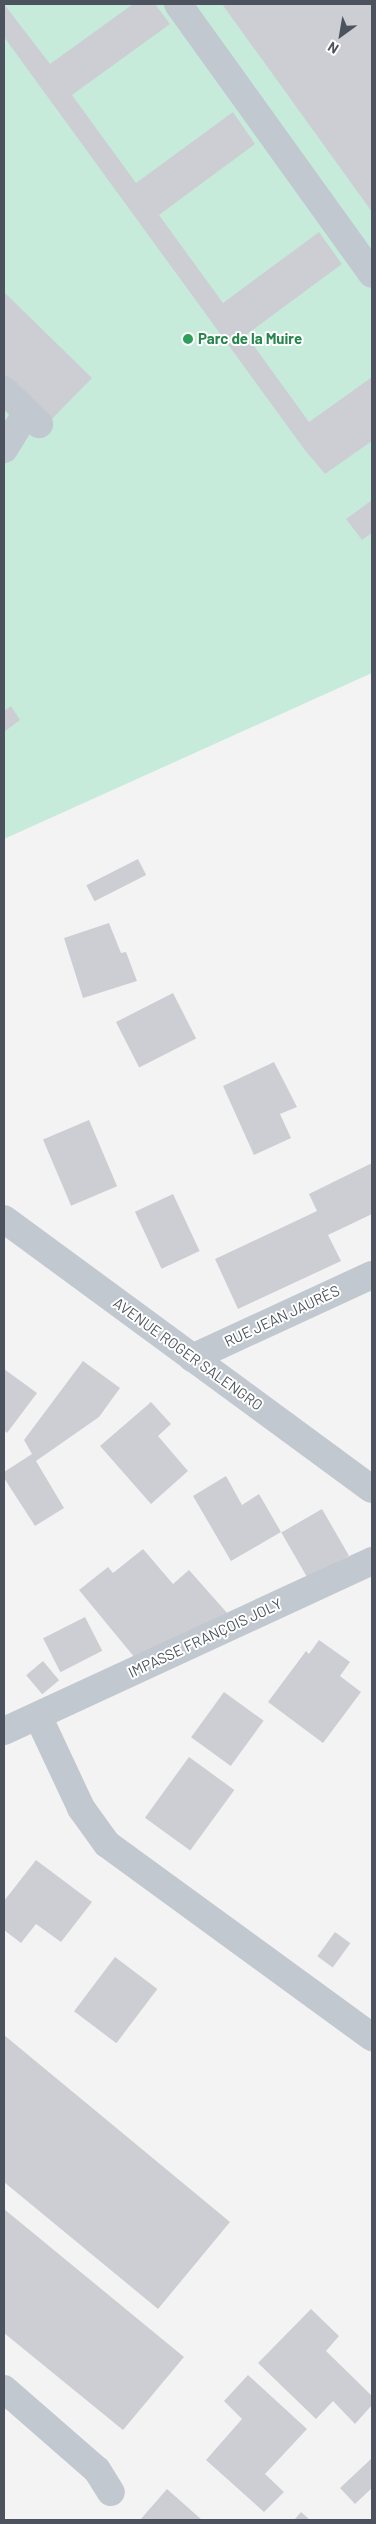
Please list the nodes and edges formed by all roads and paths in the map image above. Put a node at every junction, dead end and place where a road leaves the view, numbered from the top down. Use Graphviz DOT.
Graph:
graph roads {
  1 [pos="178,4"];
  2 [pos="372,274"];
  3 [pos="4,390"];
  4 [pos="4,449"];
  5 [pos="4,1220"];
  6 [pos="372,1275"];
  7 [pos="192,1358"];
  8 [pos="372,1490"];
  9 [pos="372,1561"];
  10 [pos="38,1716"];
  11 [pos="4,1731"];
  12 [pos="372,2037"];
  13 [pos="4,2389"];
  14 [pos="111,2492"];
  1 -- 2 [label="street"];
  3 -- 4 [label="street"];
  5 -- 7 [label="street, AVENUE ROGER SALENGRO"];
  6 -- 7 [label="street, RUE JEAN JAURÈS"];
  7 -- 8 [label="street, AVENUE ROGER SALENGRO"];
  9 -- 10 [label="street, IMPASSE FRANÇOIS JOLY"];
  10 -- 11 [label="street, IMPASSE FRANÇOIS JOLY"];
  10 -- 12 [label="street"];
  13 -- 14 [label="street"];
}
